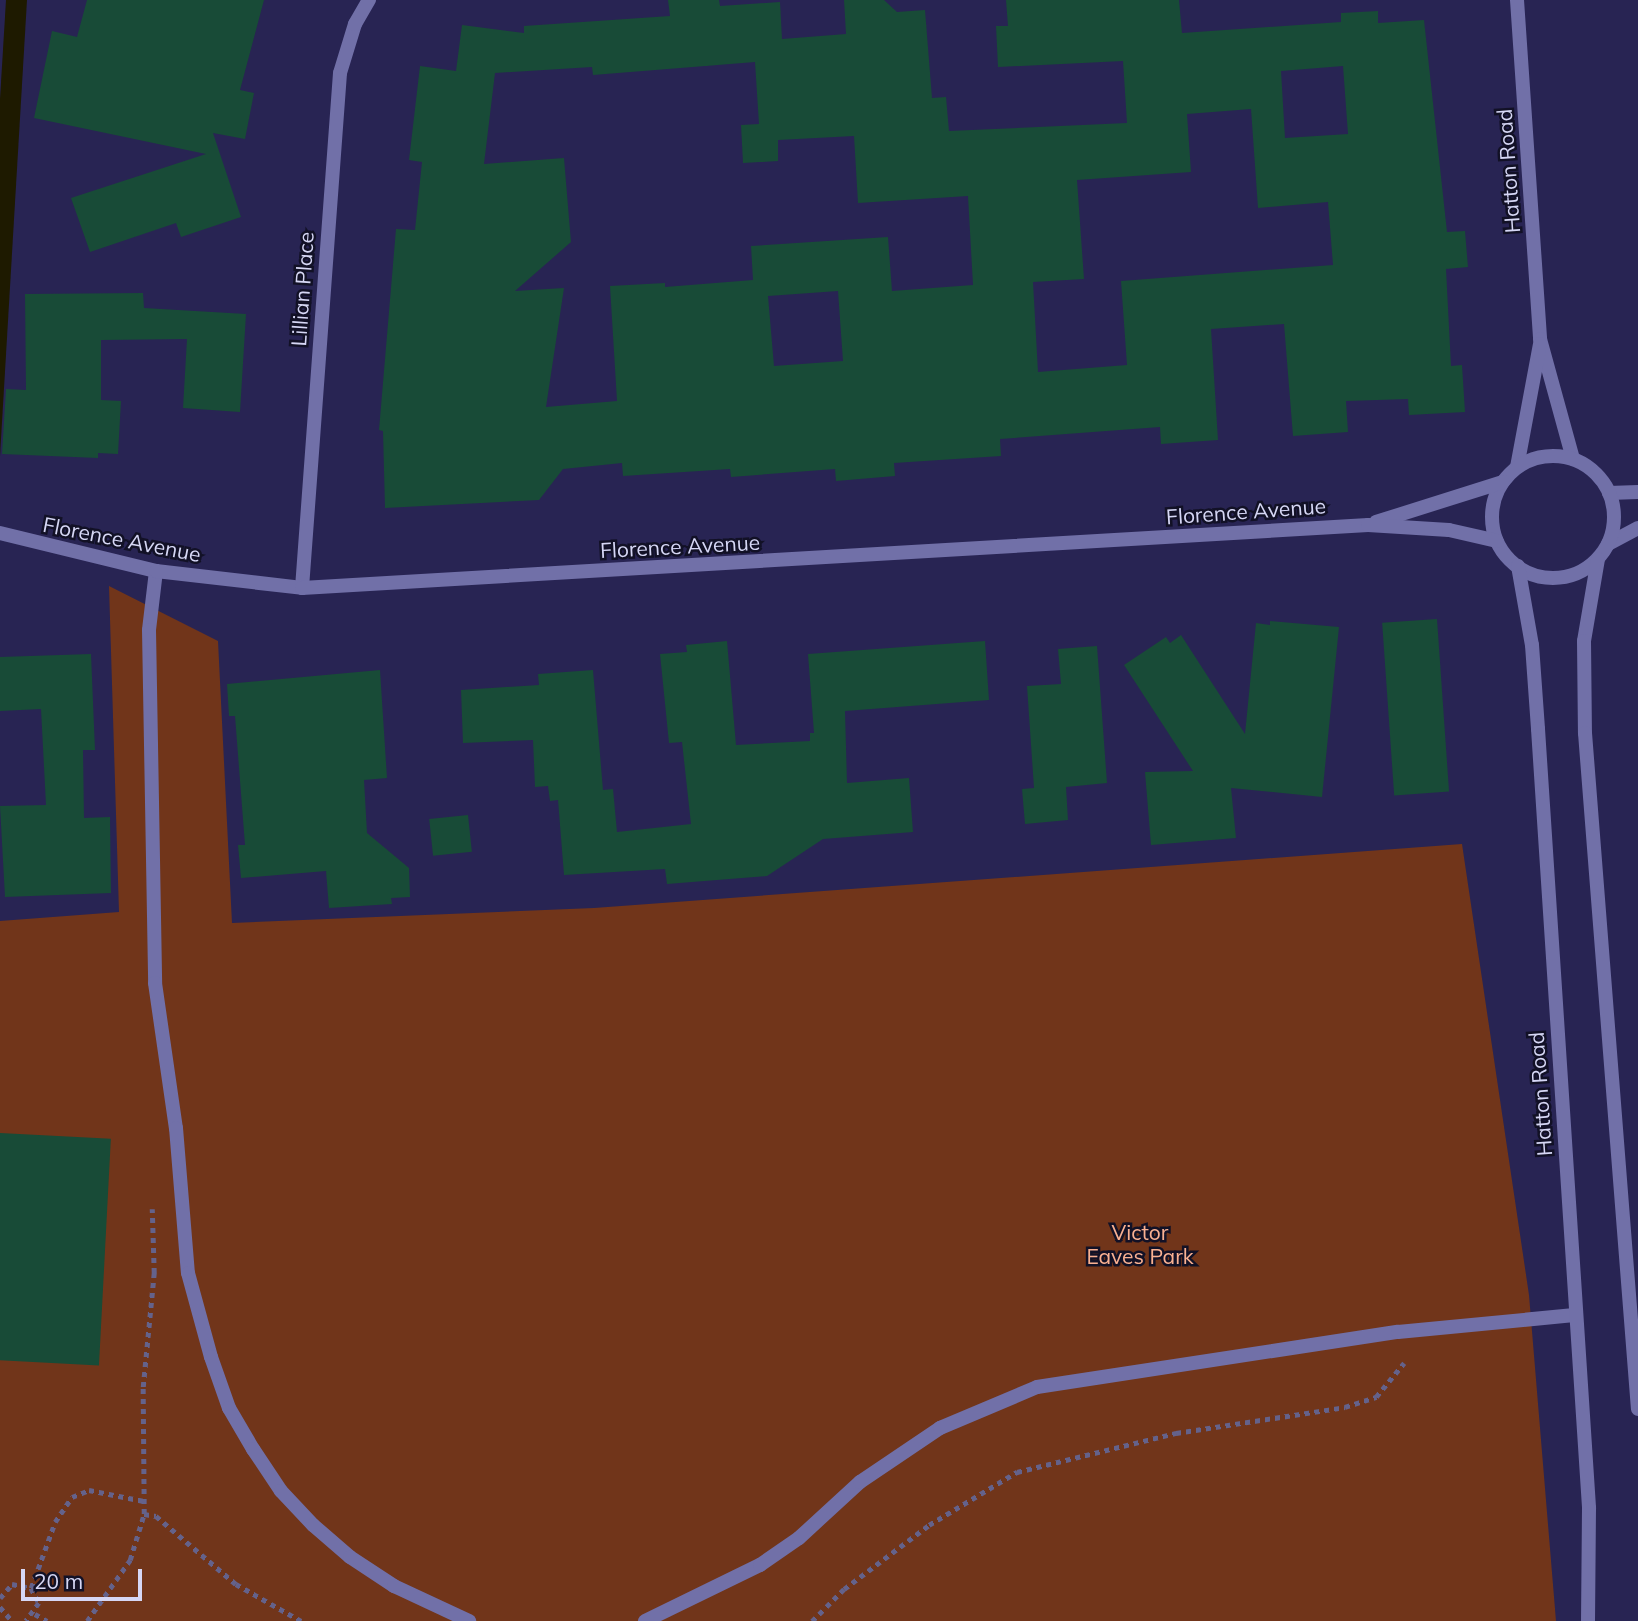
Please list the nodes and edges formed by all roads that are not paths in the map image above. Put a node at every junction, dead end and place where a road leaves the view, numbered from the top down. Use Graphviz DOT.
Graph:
graph roads {
  1 [pos="369,0"];
  2 [pos="1517,0"];
  3 [pos="1540,339"];
  4 [pos="1573,459"];
  5 [pos="1517,467"];
  6 [pos="1503,482"];
  7 [pos="1638,492"];
  8 [pos="1609,493"];
  9 [pos="1368,525"];
  10 [pos="1638,528"];
  11 [pos="0,533"];
  12 [pos="1497,541"];
  13 [pos="1608,544"];
  14 [pos="1598,559"];
  15 [pos="1518,566"];
  16 [pos="156,571"];
  17 [pos="302,588"];
  18 [pos="1574,1315"];
  19 [pos="1638,1409"];
  20 [pos="470,1621"];
  21 [pos="645,1621"];
  22 [pos="1588,1621"];
  1 -- 17 [label="street, Lillian Place"];
  2 -- 3 [label="street, Hatton Road"];
  3 -- 4 [label="street, Hatton Road"];
  3 -- 5 [label="street, Hatton Road"];
  4 -- 5 [label="street"];
  4 -- 8 [label="street"];
  5 -- 6 [label="street"];
  6 -- 9 [label="street, Florence Avenue"];
  6 -- 12 [label="street"];
  7 -- 8 [label="street"];
  8 -- 13 [label="street"];
  9 -- 12 [label="street, Florence Avenue"];
  9 -- 17 [label="street, Florence Avenue"];
  10 -- 13 [label="street"];
  11 -- 16 [label="street, Florence Avenue"];
  12 -- 15 [label="street"];
  13 -- 14 [label="street"];
  14 -- 15 [label="street"];
  14 -- 19 [label="street"];
  15 -- 18 [label="street, Hatton Road"];
  16 -- 17 [label="street, Florence Avenue"];
  16 -- 20 [label="street"];
  18 -- 21 [label="street"];
  18 -- 22 [label="street, Hatton Road"];
}
